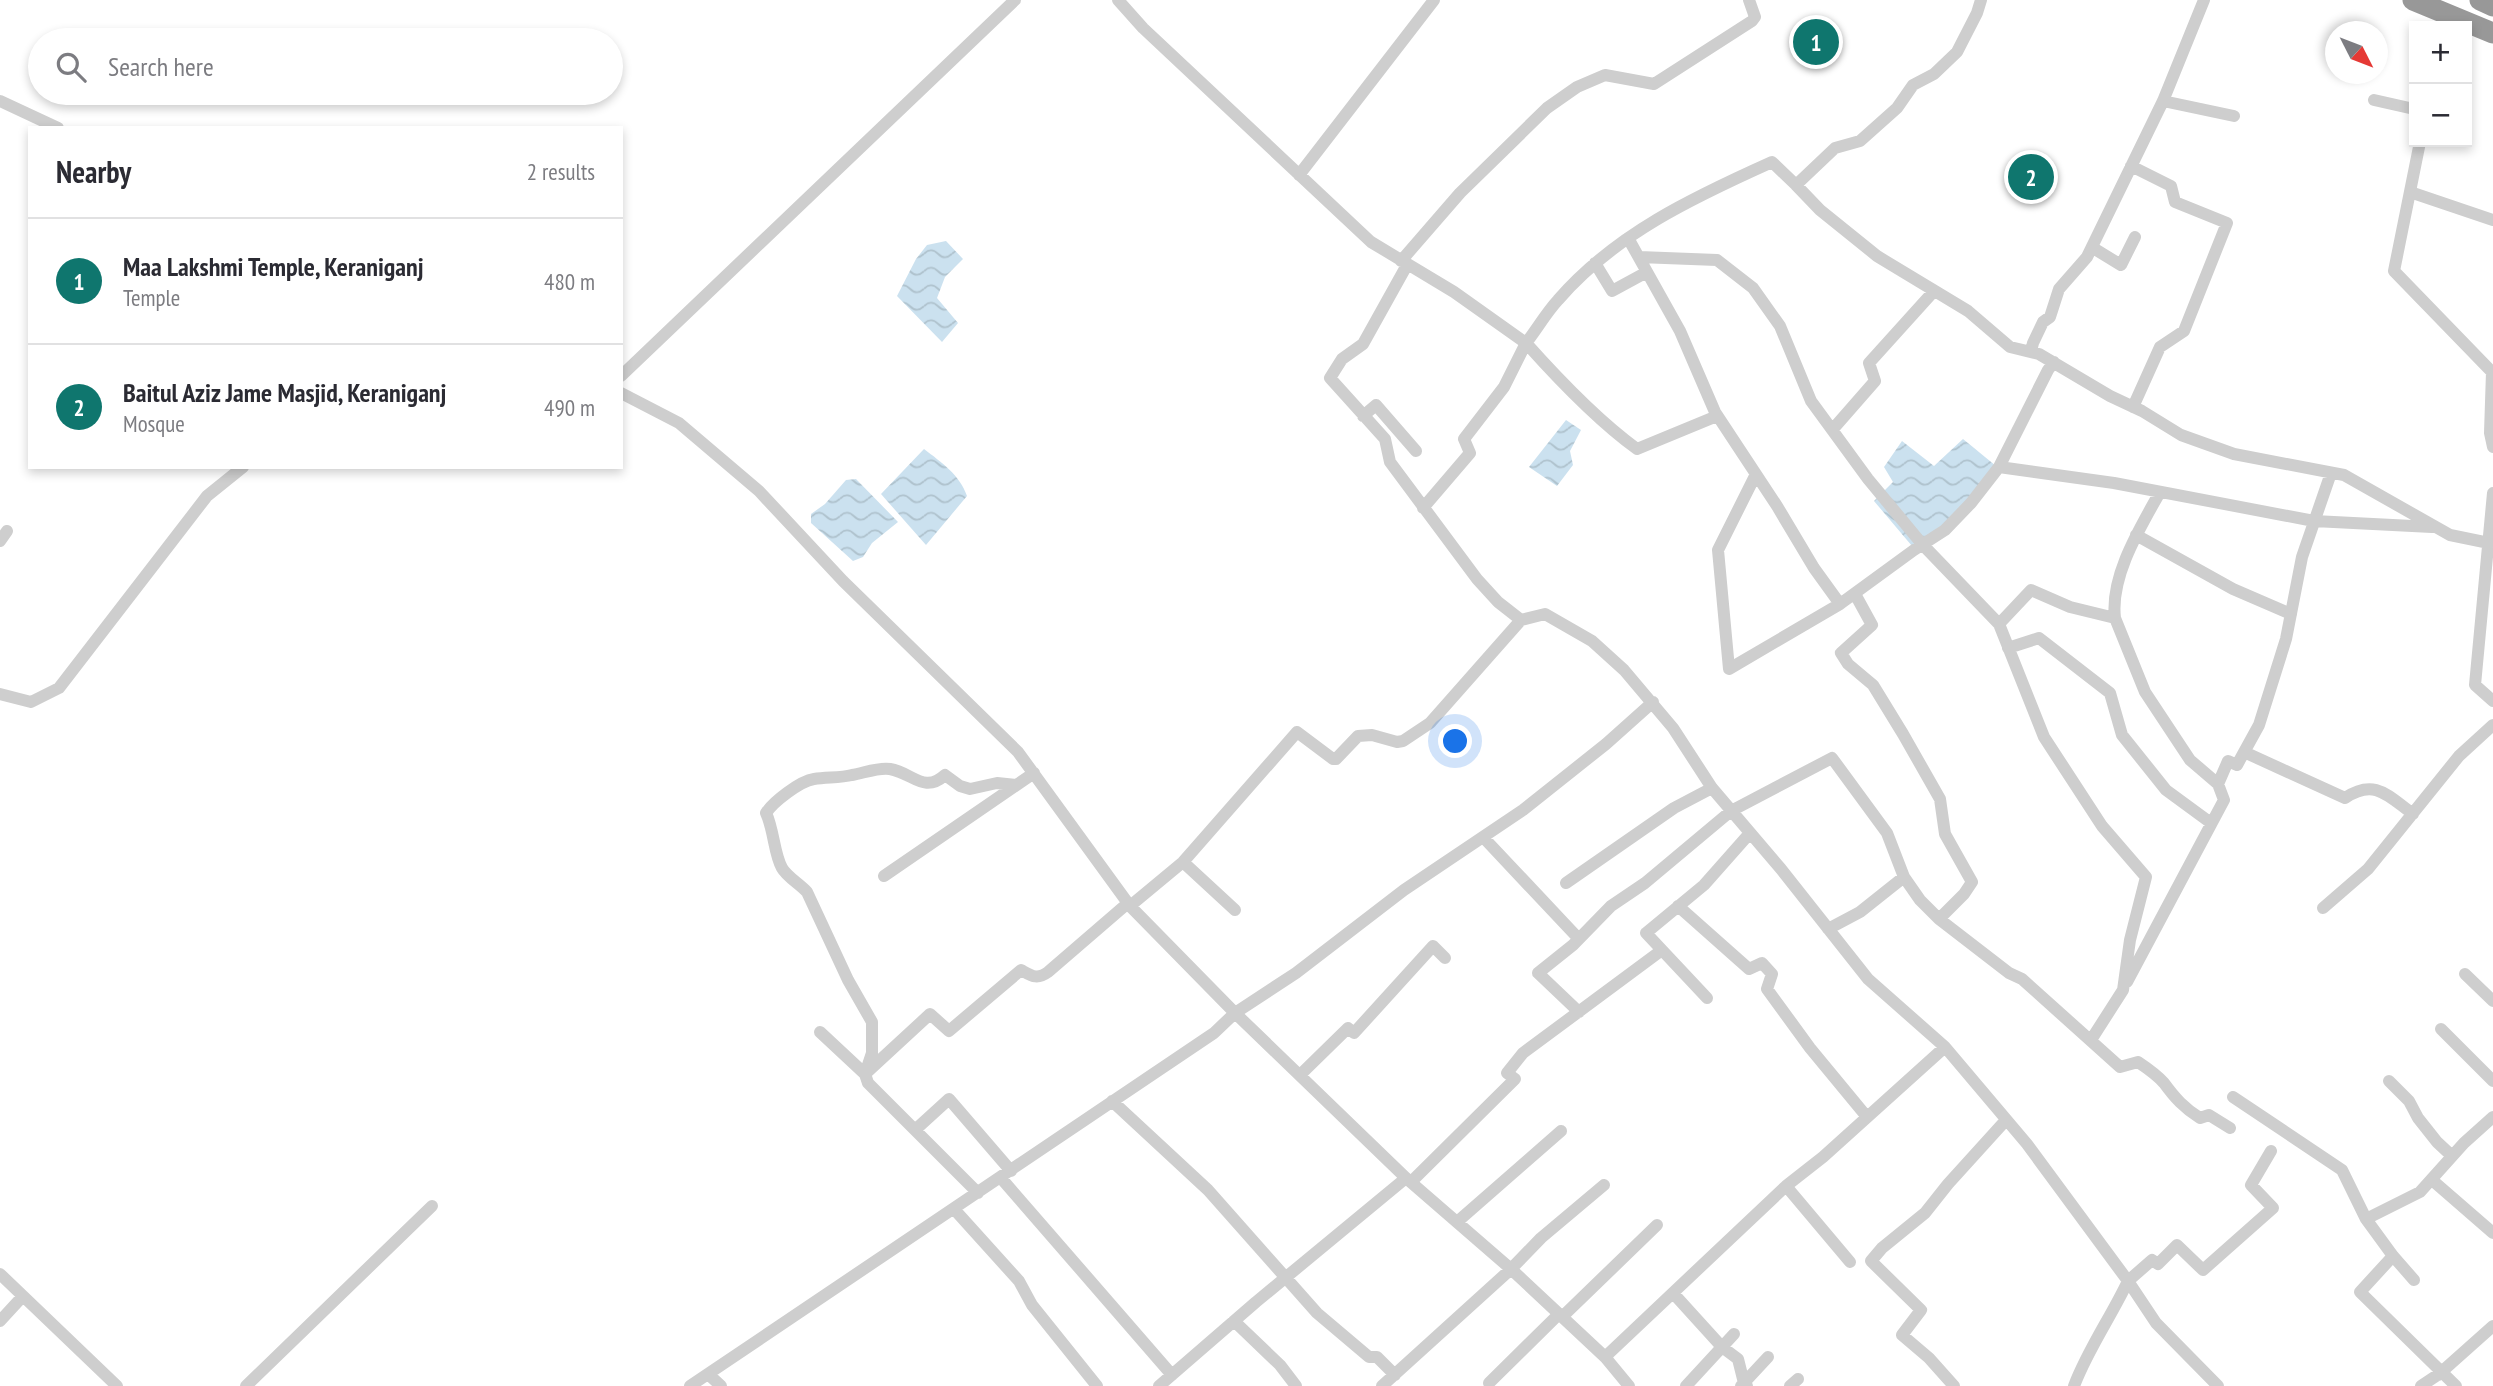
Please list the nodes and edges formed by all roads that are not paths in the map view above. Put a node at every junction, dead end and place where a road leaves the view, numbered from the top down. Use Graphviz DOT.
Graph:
graph roads {
  1 [pos="1015,0"];
  2 [pos="1118,0"];
  3 [pos="1434,0"];
  4 [pos="1749,0"];
  5 [pos="1981,0"];
  6 [pos="2204,0"];
  7 [pos="2413,0"];
  8 [pos="2480,0"];
  9 [pos="2493,6"];
  10 [pos="2444,19"];
  11 [pos="2493,33"];
  12 [pos="2374,100"];
  13 [pos="0,101"];
  14 [pos="2163,101"];
  15 [pos="2409,108"];
  16 [pos="2234,116"];
  17 [pos="54,126"];
  18 [pos="2419,147"];
  19 [pos="2131,166"];
  20 [pos="1299,175"];
  21 [pos="1796,185"];
  22 [pos="2410,192"];
  23 [pos="2493,220"];
  24 [pos="2135,237"];
  25 [pos="1628,238"];
  26 [pos="2093,248"];
  27 [pos="1639,257"];
  28 [pos="1404,263"];
  29 [pos="1595,263"];
  30 [pos="1647,272"];
  31 [pos="1934,291"];
  32 [pos="1526,343"];
  33 [pos="2031,351"];
  34 [pos="2054,362"];
  35 [pos="623,374"];
  36 [pos="623,394"];
  37 [pos="2133,407"];
  38 [pos="1363,416"];
  39 [pos="1717,416"];
  40 [pos="1833,429"];
  41 [pos="2491,433"];
  42 [pos="2493,447"];
  43 [pos="1416,451"];
  44 [pos="1999,467"];
  45 [pos="241,469"];
  46 [pos="2331,473"];
  47 [pos="1756,474"];
  48 [pos="2160,492"];
  49 [pos="2493,494"];
  50 [pos="1423,508"];
  51 [pos="2315,521"];
  52 [pos="2436,527"];
  53 [pos="2136,535"];
  54 [pos="2489,543"];
  55 [pos="1922,544"];
  56 [pos="1855,594"];
  57 [pos="1840,604"];
  58 [pos="2291,614"];
  59 [pos="2115,618"];
  60 [pos="1521,620"];
  61 [pos="1998,624"];
  62 [pos="2480,631"];
  63 [pos="2493,636"];
  64 [pos="2008,649"];
  65 [pos="0,694"];
  66 [pos="2493,701"];
  67 [pos="1653,702"];
  68 [pos="2493,724"];
  69 [pos="2244,752"];
  70 [pos="1034,773"];
  71 [pos="2218,784"];
  72 [pos="1016,785"];
  73 [pos="1712,788"];
  74 [pos="1731,811"];
  75 [pos="2413,814"];
  76 [pos="2211,823"];
  77 [pos="1750,833"];
  78 [pos="1483,837"];
  79 [pos="1183,862"];
  80 [pos="884,876"];
  81 [pos="1904,877"];
  82 [pos="1566,883"];
  83 [pos="1129,904"];
  84 [pos="1678,906"];
  85 [pos="2323,908"];
  86 [pos="1235,910"];
  87 [pos="1939,919"];
  88 [pos="1828,929"];
  89 [pos="1579,939"];
  90 [pos="1662,950"];
  91 [pos="1445,958"];
  92 [pos="2465,974"];
  93 [pos="2123,990"];
  94 [pos="1707,998"];
  95 [pos="2493,1001"];
  96 [pos="1579,1012"];
  97 [pos="1236,1013"];
  98 [pos="2441,1029"];
  99 [pos="820,1032"];
  100 [pos="2091,1040"];
  101 [pos="1945,1047"];
  102 [pos="865,1074"];
  103 [pos="1301,1074"];
  104 [pos="2389,1081"];
  105 [pos="2493,1081"];
  106 [pos="2234,1097"];
  107 [pos="1112,1101"];
  108 [pos="1867,1117"];
  109 [pos="2493,1117"];
  110 [pos="2006,1120"];
  111 [pos="2230,1128"];
  112 [pos="915,1130"];
  113 [pos="1561,1131"];
  114 [pos="2271,1151"];
  115 [pos="2452,1156"];
  116 [pos="1006,1174"];
  117 [pos="1408,1180"];
  118 [pos="2432,1180"];
  119 [pos="1604,1185"];
  120 [pos="1786,1186"];
  121 [pos="978,1193"];
  122 [pos="432,1206"];
  123 [pos="954,1209"];
  124 [pos="2366,1219"];
  125 [pos="1457,1222"];
  126 [pos="1657,1225"];
  127 [pos="2493,1233"];
  128 [pos="2393,1256"];
  129 [pos="1850,1262"];
  130 [pos="1511,1269"];
  131 [pos="0,1274"];
  132 [pos="1287,1277"];
  133 [pos="2414,1280"];
  134 [pos="2127,1281"];
  135 [pos="1673,1293"];
  136 [pos="23,1296"];
  137 [pos="1560,1315"];
  138 [pos="0,1321"];
  139 [pos="1234,1321"];
  140 [pos="2493,1326"];
  141 [pos="1734,1335"];
  142 [pos="1722,1347"];
  143 [pos="1605,1357"];
  144 [pos="1768,1357"];
  145 [pos="2440,1373"];
  146 [pos="708,1374"];
  147 [pos="1395,1375"];
  148 [pos="1165,1383"];
  149 [pos="1489,1383"];
  150 [pos="1744,1385"];
  151 [pos="117,1386"];
  152 [pos="246,1386"];
  153 [pos="690,1386"];
  154 [pos="721,1386"];
  155 [pos="1097,1386"];
  156 [pos="1296,1386"];
  157 [pos="1382,1386"];
  158 [pos="1629,1386"];
  159 [pos="1686,1386"];
  160 [pos="1954,1386"];
  161 [pos="2074,1386"];
  162 [pos="2218,1386"];
  163 [pos="2421,1386"];
  164 [pos="2456,1386"];
  1 -- 35 [label="street"];
  2 -- 20 [label="street"];
  3 -- 20 [label="street"];
  4 -- 28 [label="street"];
  5 -- 21 [label="street"];
  6 -- 14 [label="street"];
  7 -- 10 [label="highway"];
  8 -- 9 [label="highway"];
  10 -- 11 [label="highway"];
  12 -- 15 [label="street"];
  13 -- 17 [label="street"];
  14 -- 16 [label="street"];
  14 -- 19 [label="street"];
  18 -- 22 [label="street"];
  19 -- 33 [label="street"];
  19 -- 37 [label="street"];
  20 -- 28 [label="street"];
  21 -- 25 [label="street"];
  21 -- 31 [label="street"];
  22 -- 23 [label="street"];
  22 -- 41 [label="street"];
  24 -- 26 [label="street"];
  25 -- 27 [label="street"];
  25 -- 29 [label="street"];
  27 -- 30 [label="street"];
  27 -- 40 [label="street"];
  28 -- 32 [label="street"];
  28 -- 38 [label="street"];
  29 -- 30 [label="street"];
  29 -- 32 [label="street"];
  30 -- 39 [label="street"];
  31 -- 33 [label="street"];
  31 -- 40 [label="street"];
  32 -- 39 [label="street"];
  32 -- 50 [label="street"];
  33 -- 34 [label="street"];
  34 -- 37 [label="street"];
  34 -- 44 [label="street"];
  36 -- 70 [label="street"];
  37 -- 46 [label="street"];
  38 -- 43 [label="street"];
  38 -- 50 [label="street"];
  39 -- 47 [label="street"];
  40 -- 55 [label="street"];
  41 -- 42 [label="street"];
  44 -- 48 [label="street"];
  44 -- 55 [label="street"];
  45 -- 65 [label="street"];
  46 -- 51 [label="street"];
  46 -- 52 [label="street"];
  47 -- 57 [label="street"];
  47 -- 57 [label="street"];
  48 -- 51 [label="street"];
  48 -- 53 [label="street"];
  49 -- 54 [label="street"];
  50 -- 60 [label="street"];
  51 -- 52 [label="street"];
  51 -- 58 [label="street"];
  52 -- 54 [label="street"];
  53 -- 58 [label="street"];
  53 -- 59 [label="street"];
  54 -- 62 [label="street"];
  55 -- 56 [label="street"];
  55 -- 61 [label="street"];
  56 -- 57 [label="street"];
  56 -- 87 [label="street"];
  58 -- 69 [label="street"];
  59 -- 61 [label="street"];
  59 -- 71 [label="street"];
  60 -- 67 [label="street"];
  60 -- 79 [label="street"];
  61 -- 64 [label="street"];
  62 -- 63 [label="street"];
  62 -- 66 [label="street"];
  64 -- 76 [label="street"];
  64 -- 93 [label="street"];
  67 -- 73 [label="street"];
  67 -- 78 [label="street"];
  68 -- 75 [label="street"];
  69 -- 71 [label="street"];
  69 -- 75 [label="street"];
  70 -- 72 [label="street"];
  70 -- 83 [label="street"];
  71 -- 76 [label="street"];
  72 -- 80 [label="street"];
  72 -- 102 [label="street"];
  73 -- 74 [label="street"];
  73 -- 82 [label="street"];
  74 -- 77 [label="street"];
  74 -- 81 [label="street"];
  74 -- 89 [label="street"];
  75 -- 85 [label="street"];
  76 -- 93 [label="street"];
  77 -- 84 [label="street"];
  77 -- 88 [label="street"];
  78 -- 89 [label="street"];
  78 -- 97 [label="street"];
  79 -- 83 [label="street"];
  79 -- 86 [label="street"];
  81 -- 87 [label="street"];
  81 -- 88 [label="street"];
  83 -- 97 [label="street"];
  83 -- 102 [label="street"];
  84 -- 90 [label="street"];
  84 -- 108 [label="street"];
  87 -- 100 [label="street"];
  88 -- 101 [label="street"];
  89 -- 96 [label="street"];
  90 -- 94 [label="street"];
  90 -- 96 [label="street"];
  91 -- 103 [label="street"];
  92 -- 95 [label="street"];
  93 -- 100 [label="street"];
  96 -- 117 [label="street"];
  97 -- 103 [label="street"];
  97 -- 107 [label="street"];
  98 -- 105 [label="street"];
  99 -- 102 [label="street"];
  100 -- 111 [label="street"];
  101 -- 108 [label="street"];
  101 -- 110 [label="street"];
  102 -- 112 [label="street"];
  103 -- 117 [label="street"];
  104 -- 115 [label="street"];
  106 -- 124 [label="street"];
  107 -- 116 [label="street"];
  107 -- 132 [label="street"];
  108 -- 120 [label="street"];
  109 -- 115 [label="street"];
  110 -- 134 [label="street"];
  110 -- 160 [label="street"];
  112 -- 116 [label="street"];
  112 -- 121 [label="street"];
  113 -- 125 [label="street"];
  114 -- 134 [label="street"];
  115 -- 118 [label="street"];
  116 -- 121 [label="street"];
  116 -- 148 [label="street"];
  117 -- 125 [label="street"];
  117 -- 132 [label="street"];
  118 -- 124 [label="street"];
  118 -- 127 [label="street"];
  119 -- 130 [label="street"];
  120 -- 129 [label="street"];
  120 -- 135 [label="street"];
  121 -- 123 [label="street"];
  122 -- 152 [label="street"];
  123 -- 146 [label="street"];
  123 -- 155 [label="street"];
  124 -- 128 [label="street"];
  125 -- 130 [label="street"];
  126 -- 137 [label="street"];
  128 -- 133 [label="street"];
  128 -- 145 [label="street"];
  130 -- 137 [label="street"];
  130 -- 147 [label="street"];
  131 -- 136 [label="street"];
  132 -- 139 [label="street"];
  132 -- 147 [label="street"];
  134 -- 161 [label="street"];
  134 -- 162 [label="street"];
  135 -- 142 [label="street"];
  135 -- 143 [label="street"];
  136 -- 138 [label="street"];
  136 -- 151 [label="street"];
  137 -- 143 [label="street"];
  137 -- 149 [label="street"];
  139 -- 148 [label="street"];
  139 -- 156 [label="street"];
  140 -- 145 [label="street"];
  141 -- 142 [label="street"];
  142 -- 150 [label="street"];
  142 -- 159 [label="street"];
  143 -- 158 [label="street"];
  144 -- 150 [label="street"];
  145 -- 163 [label="street"];
  145 -- 164 [label="street"];
  146 -- 153 [label="street"];
  146 -- 154 [label="street"];
  147 -- 157 [label="street"];
}
